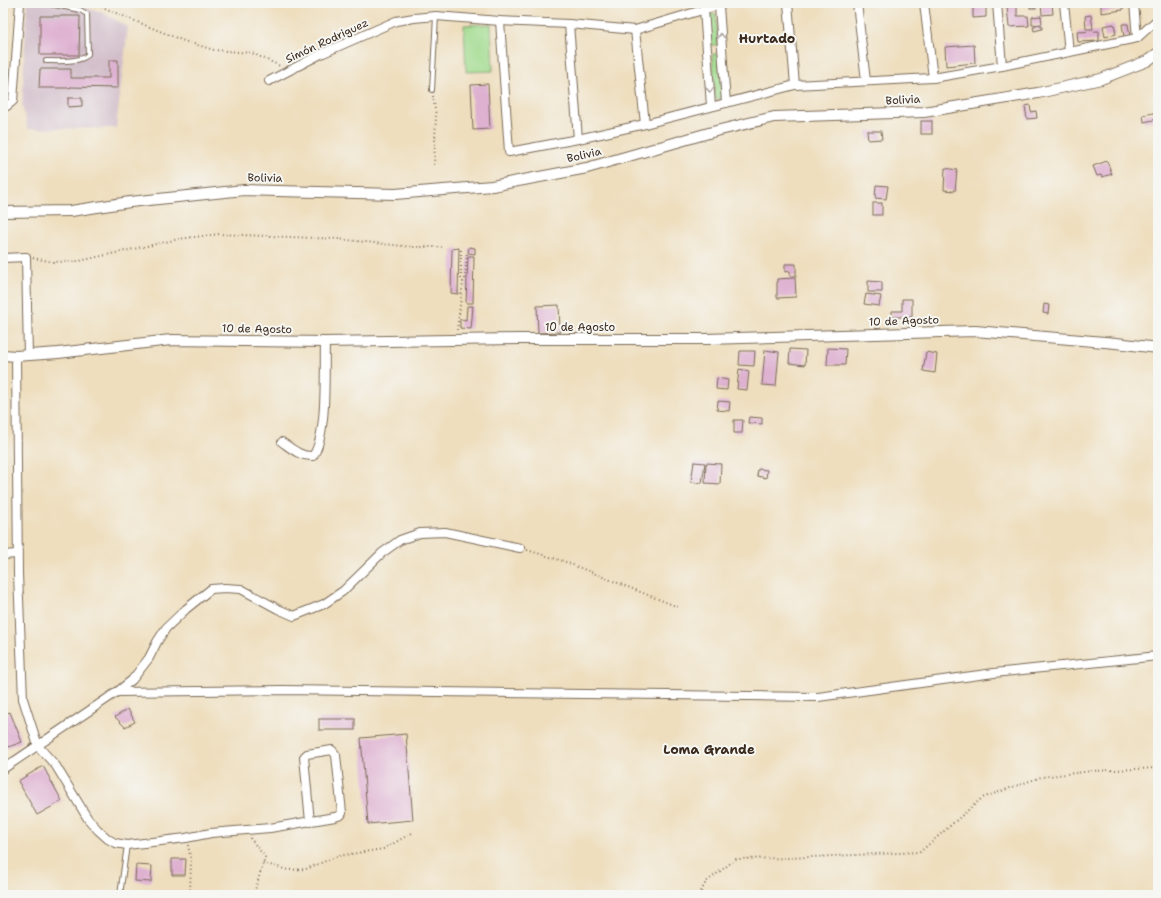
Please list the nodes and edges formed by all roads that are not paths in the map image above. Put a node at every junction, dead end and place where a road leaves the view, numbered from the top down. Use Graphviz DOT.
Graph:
graph roads {
  1 [pos="20,3"];
  2 [pos="45,3"];
  3 [pos="788,3"];
  4 [pos="857,3"];
  5 [pos="924,3"];
  6 [pos="997,3"];
  7 [pos="1064,3"];
  8 [pos="1134,3"];
  9 [pos="722,4"];
  10 [pos="704,9"];
  11 [pos="436,16"];
  12 [pos="1158,19"];
  13 [pos="500,22"];
  14 [pos="569,24"];
  15 [pos="635,30"];
  16 [pos="1137,38"];
  17 [pos="722,50"];
  18 [pos="707,52"];
  19 [pos="1069,52"];
  20 [pos="1158,53"];
  21 [pos="46,61"];
  22 [pos="1002,66"];
  23 [pos="933,78"];
  24 [pos="269,81"];
  25 [pos="866,81"];
  26 [pos="795,85"];
  27 [pos="432,90"];
  28 [pos="726,103"];
  29 [pos="711,106"];
  30 [pos="3,108"];
  31 [pos="646,124"];
  32 [pos="578,139"];
  33 [pos="3,212"];
  34 [pos="3,258"];
  35 [pos="325,342"];
  36 [pos="1158,348"];
  37 [pos="3,355"];
  38 [pos="16,356"];
  39 [pos="28,356"];
  40 [pos="282,442"];
  41 [pos="520,548"];
  42 [pos="17,554"];
  43 [pos="3,555"];
  44 [pos="1158,656"];
  45 [pos="118,692"];
  46 [pos="38,746"];
  47 [pos="3,769"];
  48 [pos="310,822"];
  49 [pos="127,845"];
  50 [pos="120,895"];
  1 -- 30 [label="street"];
  2 -- 21 [label="lane"];
  3 -- 26 [label="street"];
  4 -- 25 [label="street"];
  5 -- 23 [label="street"];
  6 -- 22 [label="street"];
  7 -- 19 [label="street"];
  8 -- 16 [label="street"];
  9 -- 10 [label="street, Simón Rodriguez"];
  17 -- 9 [label="street, one-way"];
  10 -- 15 [label="street, Simón Rodriguez"];
  10 -- 18 [label="street"];
  11 -- 13 [label="street, Simón Rodriguez"];
  11 -- 24 [label="street, Simón Rodriguez"];
  11 -- 27 [label="lane"];
  12 -- 16 [label="street"];
  13 -- 14 [label="street, Simón Rodriguez"];
  13 -- 32 [label="street"];
  14 -- 15 [label="street, Simón Rodriguez"];
  14 -- 32 [label="street"];
  15 -- 31 [label="street"];
  16 -- 19 [label="street"];
  17 -- 18 [label="street"];
  17 -- 28 [label="street"];
  18 -- 29 [label="street, one-way"];
  19 -- 22 [label="street"];
  20 -- 33 [label="street, Bolivia"];
  22 -- 23 [label="street"];
  23 -- 25 [label="street"];
  25 -- 26 [label="street"];
  26 -- 28 [label="street"];
  28 -- 29 [label="street"];
  29 -- 31 [label="street"];
  31 -- 32 [label="street"];
  34 -- 39 [label="street"];
  35 -- 36 [label="street, 10 de Agosto"];
  35 -- 39 [label="street, 10 de Agosto"];
  35 -- 40 [label="street"];
  37 -- 38 [label="street, 10 de Agosto"];
  38 -- 39 [label="street, 10 de Agosto"];
  38 -- 42 [label="street"];
  41 -- 45 [label="street"];
  42 -- 43 [label="street"];
  42 -- 46 [label="street"];
  44 -- 45 [label="street"];
  45 -- 46 [label="street"];
  46 -- 47 [label="street"];
  46 -- 49 [label="street"];
  48 -- 48 [label="street"];
  48 -- 49 [label="street"];
  49 -- 50 [label="lane"];
}
